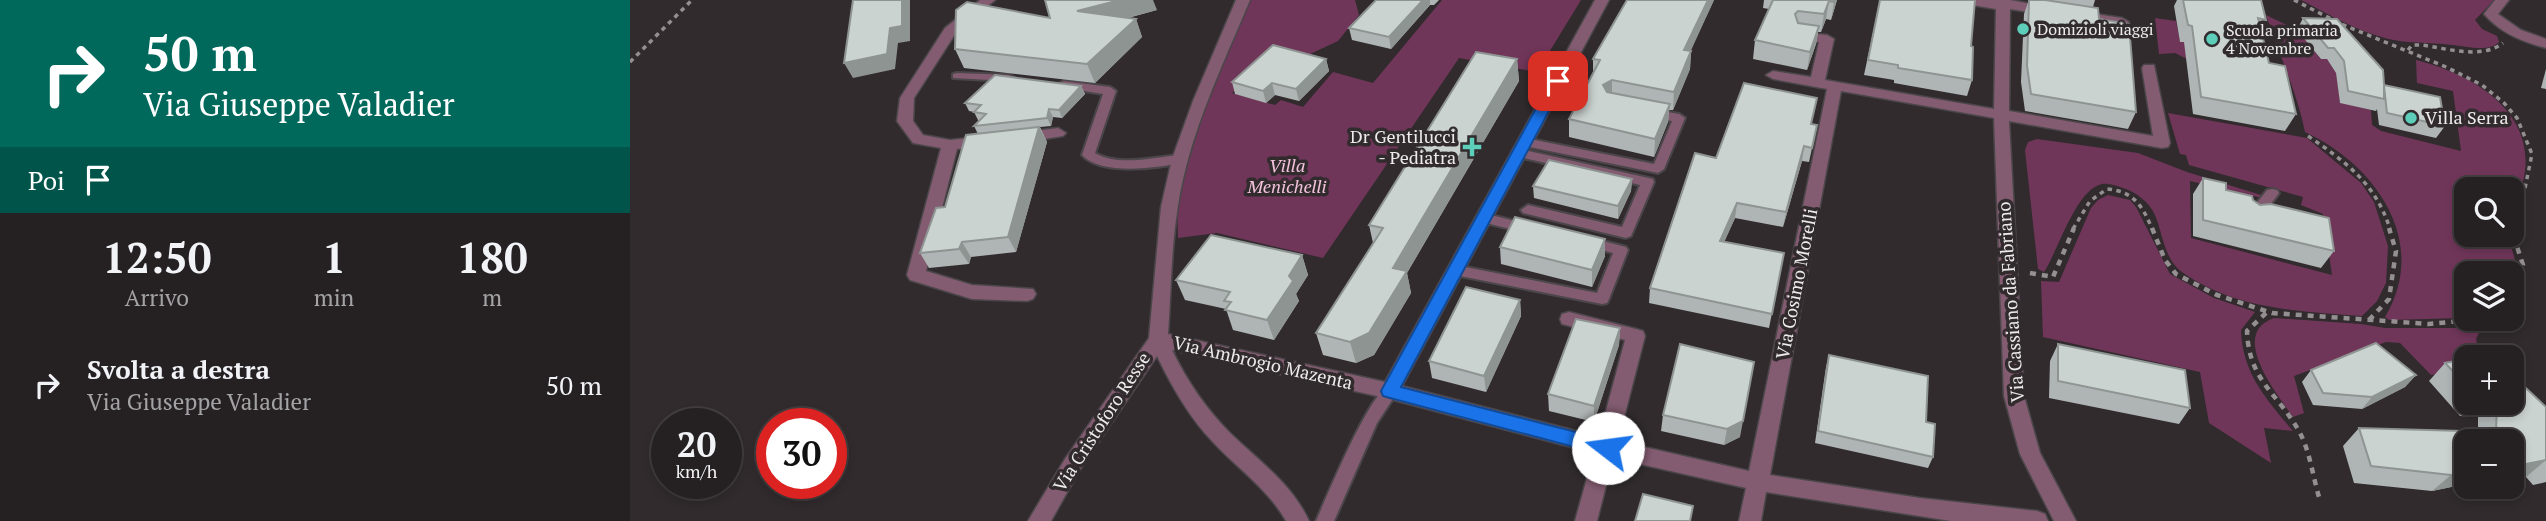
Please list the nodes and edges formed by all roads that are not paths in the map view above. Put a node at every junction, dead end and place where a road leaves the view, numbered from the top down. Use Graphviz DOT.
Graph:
graph roads {
  1 [pos="988,0"];
  2 [pos="1243,0"];
  3 [pos="1602,0"];
  4 [pos="1966,0"];
  5 [pos="2502,0"];
  6 [pos="2003,3"];
  7 [pos="2122,22"];
  8 [pos="1800,35"];
  9 [pos="2546,44"];
  10 [pos="2149,68"];
  11 [pos="1773,75"];
  12 [pos="957,76"];
  13 [pos="1022,79"];
  14 [pos="1047,83"];
  15 [pos="1826,84"];
  16 [pos="1639,110"];
  17 [pos="2001,114"];
  18 [pos="1058,134"];
  19 [pos="950,145"];
  20 [pos="1522,148"];
  21 [pos="1180,159"];
  22 [pos="2272,193"];
  23 [pos="1528,211"];
  24 [pos="2254,216"];
  25 [pos="1483,218"];
  26 [pos="1540,231"];
  27 [pos="1567,237"];
  28 [pos="1455,270"];
  29 [pos="1027,294"];
  30 [pos="1569,320"];
  31 [pos="1158,339"];
  32 [pos="1390,391"];
  33 [pos="1608,448"];
  34 [pos="1759,482"];
  35 [pos="1039,521"];
  36 [pos="1298,521"];
  37 [pos="1325,521"];
  38 [pos="1586,521"];
  39 [pos="1750,521"];
  40 [pos="2037,521"];
  41 [pos="2066,521"];
  1 -- 19 [label="street"];
  2 -- 21 [label="street, Via Cristoforo Resse"];
  3 -- 20 [label="street"];
  4 -- 6 [label="street"];
  5 -- 9 [label="street"];
  6 -- 7 [label="street"];
  6 -- 17 [label="street, Via Cassiano da Fabriano"];
  8 -- 15 [label="street, Via Cosimo Morelli"];
  10 -- 17 [label="street"];
  11 -- 15 [label="street"];
  12 -- 13 [label="lane"];
  14 -- 21 [label="lane"];
  15 -- 17 [label="street"];
  15 -- 34 [label="street, Via Cosimo Morelli"];
  16 -- 20 [label="lane"];
  17 -- 41 [label="street, Via Cassiano da Fabriano"];
  18 -- 19 [label="street"];
  19 -- 29 [label="street"];
  20 -- 23 [label="lane"];
  20 -- 25 [label="street"];
  21 -- 31 [label="street, Via Cristoforo Resse"];
  22 -- 24 [label="lane"];
  25 -- 26 [label="lane"];
  25 -- 28 [label="street"];
  27 -- 28 [label="lane"];
  28 -- 32 [label="street"];
  30 -- 33 [label="street"];
  31 -- 32 [label="street, Via Ambrogio Mazenta"];
  31 -- 35 [label="street, Via Cristoforo Resse"];
  31 -- 36 [label="street, Via Ambrogio Mazenta"];
  32 -- 33 [label="street, Via Ambrogio Mazenta"];
  32 -- 37 [label="lane"];
  33 -- 34 [label="street, Via Ambrogio Mazenta"];
  33 -- 38 [label="street"];
  34 -- 39 [label="street"];
  34 -- 40 [label="street, Via Ambrogio Mazenta"];
}
